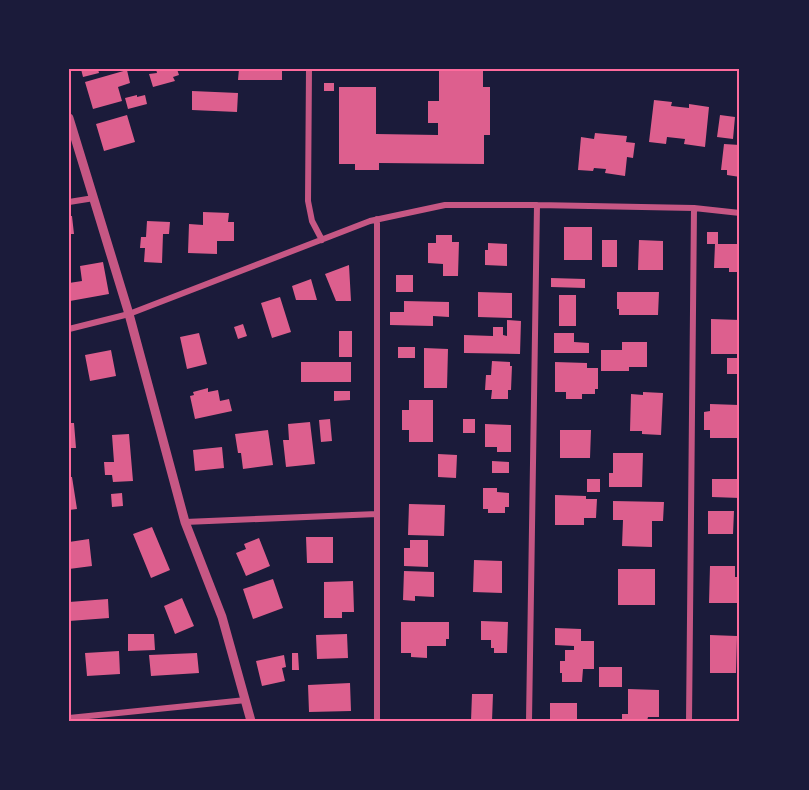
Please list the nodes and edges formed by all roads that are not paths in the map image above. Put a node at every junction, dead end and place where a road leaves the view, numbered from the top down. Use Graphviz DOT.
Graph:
graph roads {
  1 [pos="309,69"];
  2 [pos="69,118"];
  3 [pos="94,198"];
  4 [pos="69,202"];
  5 [pos="537,205"];
  6 [pos="694,208"];
  7 [pos="740,213"];
  8 [pos="377,219"];
  9 [pos="322,240"];
  10 [pos="129,314"];
  11 [pos="69,329"];
  12 [pos="377,514"];
  13 [pos="185,522"];
  14 [pos="246,700"];
  15 [pos="69,718"];
  16 [pos="251,721"];
  17 [pos="377,721"];
  18 [pos="529,721"];
  19 [pos="689,721"];
  1 -- 9 [label="street"];
  2 -- 3 [label="street"];
  3 -- 4 [label="street"];
  3 -- 10 [label="street"];
  5 -- 6 [label="street"];
  5 -- 8 [label="street"];
  5 -- 18 [label="street"];
  6 -- 7 [label="street"];
  6 -- 19 [label="street"];
  8 -- 9 [label="street"];
  8 -- 12 [label="street"];
  9 -- 10 [label="street"];
  10 -- 11 [label="street"];
  10 -- 13 [label="street"];
  12 -- 13 [label="street"];
  12 -- 17 [label="street"];
  13 -- 14 [label="street"];
  14 -- 15 [label="street"];
  14 -- 16 [label="street"];
}
